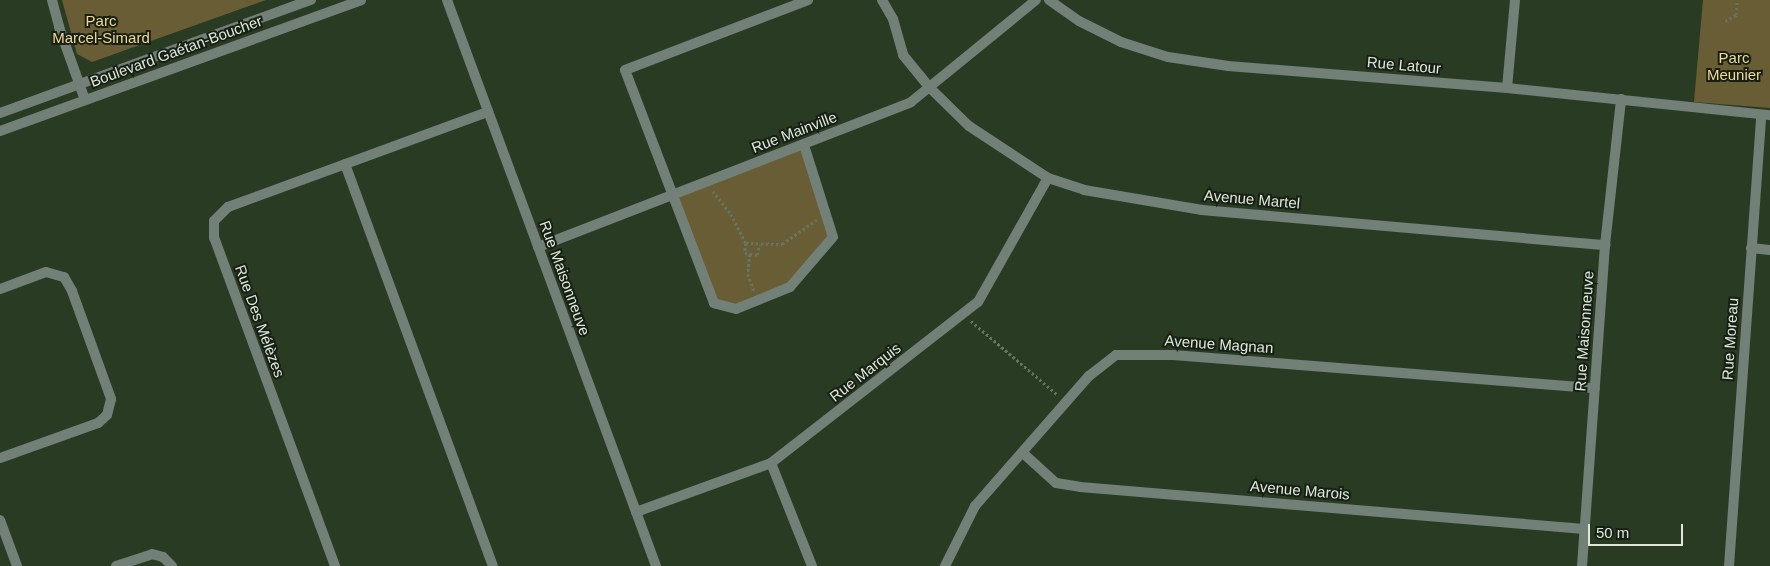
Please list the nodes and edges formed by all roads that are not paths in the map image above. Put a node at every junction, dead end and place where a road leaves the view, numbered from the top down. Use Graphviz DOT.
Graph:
graph roads {
  1 [pos="52,0"];
  2 [pos="311,0"];
  3 [pos="362,0"];
  4 [pos="447,0"];
  5 [pos="808,0"];
  6 [pos="882,0"];
  7 [pos="1036,0"];
  8 [pos="1049,0"];
  9 [pos="1515,0"];
  10 [pos="79,84"];
  11 [pos="930,88"];
  12 [pos="1507,88"];
  13 [pos="1620,99"];
  14 [pos="85,100"];
  15 [pos="488,112"];
  16 [pos="0,113"];
  17 [pos="1766,115"];
  18 [pos="0,131"];
  19 [pos="804,145"];
  20 [pos="345,164"];
  21 [pos="1048,178"];
  22 [pos="675,196"];
  23 [pos="1605,245"];
  24 [pos="538,246"];
  25 [pos="1751,248"];
  26 [pos="1770,250"];
  27 [pos="0,289"];
  28 [pos="1595,388"];
  29 [pos="1024,454"];
  30 [pos="0,458"];
  31 [pos="771,463"];
  32 [pos="636,512"];
  33 [pos="0,520"];
  34 [pos="1584,529"];
  35 [pos="17,566"];
  36 [pos="116,566"];
  37 [pos="172,566"];
  38 [pos="335,566"];
  39 [pos="493,566"];
  40 [pos="656,566"];
  41 [pos="812,566"];
  42 [pos="945,566"];
  43 [pos="1582,566"];
  44 [pos="1729,566"];
  1 -- 10 [label="street"];
  2 -- 10 [label="street, Boulevard Gaétan-Boucher"];
  3 -- 14 [label="street, Boulevard Gaétan-Boucher"];
  4 -- 15 [label="street, Rue Maisonneuve"];
  5 -- 22 [label="street"];
  6 -- 11 [label="street, Avenue Martel"];
  7 -- 11 [label="street, Rue Mainville"];
  8 -- 12 [label="street, Rue Latour"];
  9 -- 12 [label="street"];
  10 -- 14 [label="street"];
  10 -- 16 [label="street, Boulevard Gaétan-Boucher"];
  11 -- 19 [label="street, Rue Mainville"];
  11 -- 21 [label="street, Avenue Martel"];
  12 -- 13 [label="street, Rue Latour"];
  13 -- 17 [label="street, Rue Latour"];
  13 -- 23 [label="street, Rue Maisonneuve"];
  14 -- 18 [label="street, Boulevard Gaétan-Boucher"];
  15 -- 20 [label="street, Rue Des Mélèzes"];
  15 -- 24 [label="street, Rue Maisonneuve"];
  17 -- 25 [label="street, Rue Moreau"];
  19 -- 22 [label="street, Rue Mainville"];
  19 -- 22 [label="street"];
  20 -- 38 [label="street, Rue Des Mélèzes"];
  20 -- 39 [label="street"];
  21 -- 23 [label="street, Avenue Martel"];
  21 -- 31 [label="street, Rue Marquis"];
  22 -- 24 [label="street, Rue Mainville"];
  23 -- 28 [label="street, Rue Maisonneuve"];
  24 -- 32 [label="street, Rue Maisonneuve"];
  25 -- 26 [label="street"];
  25 -- 44 [label="street, Rue Moreau"];
  27 -- 30 [label="street"];
  28 -- 29 [label="street, Avenue Magnan"];
  28 -- 34 [label="street, Rue Maisonneuve"];
  29 -- 34 [label="street, Avenue Marois"];
  29 -- 42 [label="street, Avenue Magnan"];
  31 -- 32 [label="street, Rue Marquis"];
  31 -- 41 [label="street"];
  32 -- 40 [label="street, Rue Maisonneuve"];
  33 -- 35 [label="street"];
  34 -- 43 [label="street, Rue Maisonneuve"];
  36 -- 37 [label="street"];
}
